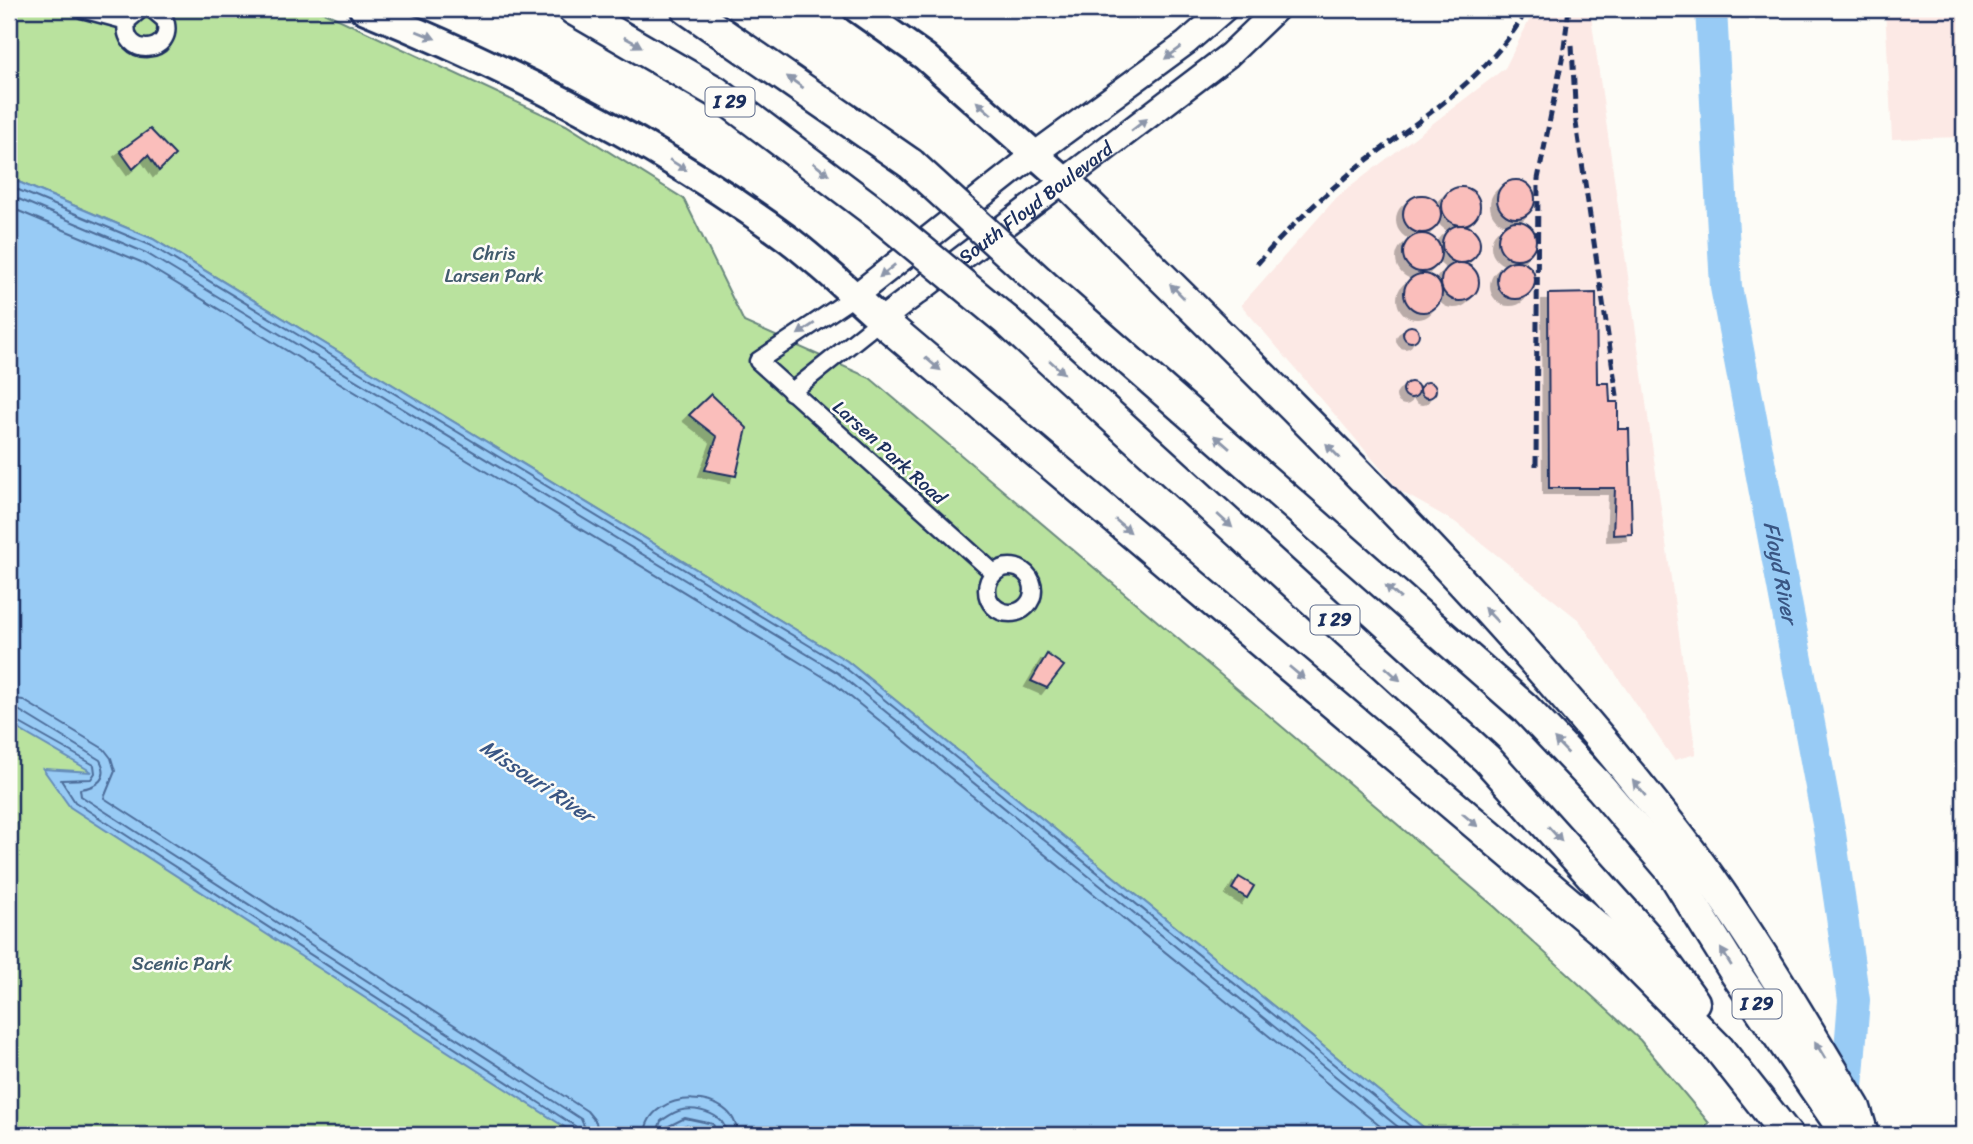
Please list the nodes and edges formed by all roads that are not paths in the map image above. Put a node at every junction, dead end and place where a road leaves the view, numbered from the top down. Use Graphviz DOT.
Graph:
graph roads {
  1 [pos="82,9"];
  2 [pos="141,9"];
  3 [pos="152,9"];
  4 [pos="363,9"];
  5 [pos="573,9"];
  6 [pos="687,9"];
  7 [pos="721,9"];
  8 [pos="857,9"];
  9 [pos="1225,9"];
  10 [pos="1278,9"];
  11 [pos="127,22"];
  12 [pos="762,58"];
  13 [pos="1036,153"];
  14 [pos="1065,181"];
  15 [pos="855,296"];
  16 [pos="881,320"];
  17 [pos="758,361"];
  18 [pos="792,391"];
  19 [pos="994,573"];
  20 [pos="1641,950"];
  21 [pos="1788,1135"];
  22 [pos="1847,1135"];
  23 [pos="1863,1135"];
  1 -- 11 [label="street"];
  2 -- 11 [label="street"];
  3 -- 11 [label="street"];
  4 -- 15 [label="main road, one-way"];
  5 -- 20 [label="highway, I 29, one-way, bridge"];
  6 -- 12 [label="highway, I 29"];
  7 -- 12 [label="highway"];
  13 -- 8 [label="main road, one-way"];
  9 -- 13 [label="main road, South Floyd Boulevard, one-way"];
  14 -- 10 [label="main road, South Floyd Boulevard, one-way"];
  22 -- 12 [label="highway, I 29, one-way, bridge"];
  13 -- 14 [label="main road"];
  13 -- 15 [label="main road, South Floyd Boulevard, one-way"];
  14 -- 16 [label="main road, South Floyd Boulevard"];
  23 -- 14 [label="highway, one-way"];
  15 -- 16 [label="main road"];
  15 -- 17 [label="street, South Floyd Boulevard, one-way"];
  16 -- 18 [label="street, South Floyd Boulevard"];
  16 -- 20 [label="highway, one-way"];
  17 -- 18 [label="street, Larsen Park Road"];
  18 -- 19 [label="street, Larsen Park Road"];
  20 -- 21 [label="highway, I 29"];
}
